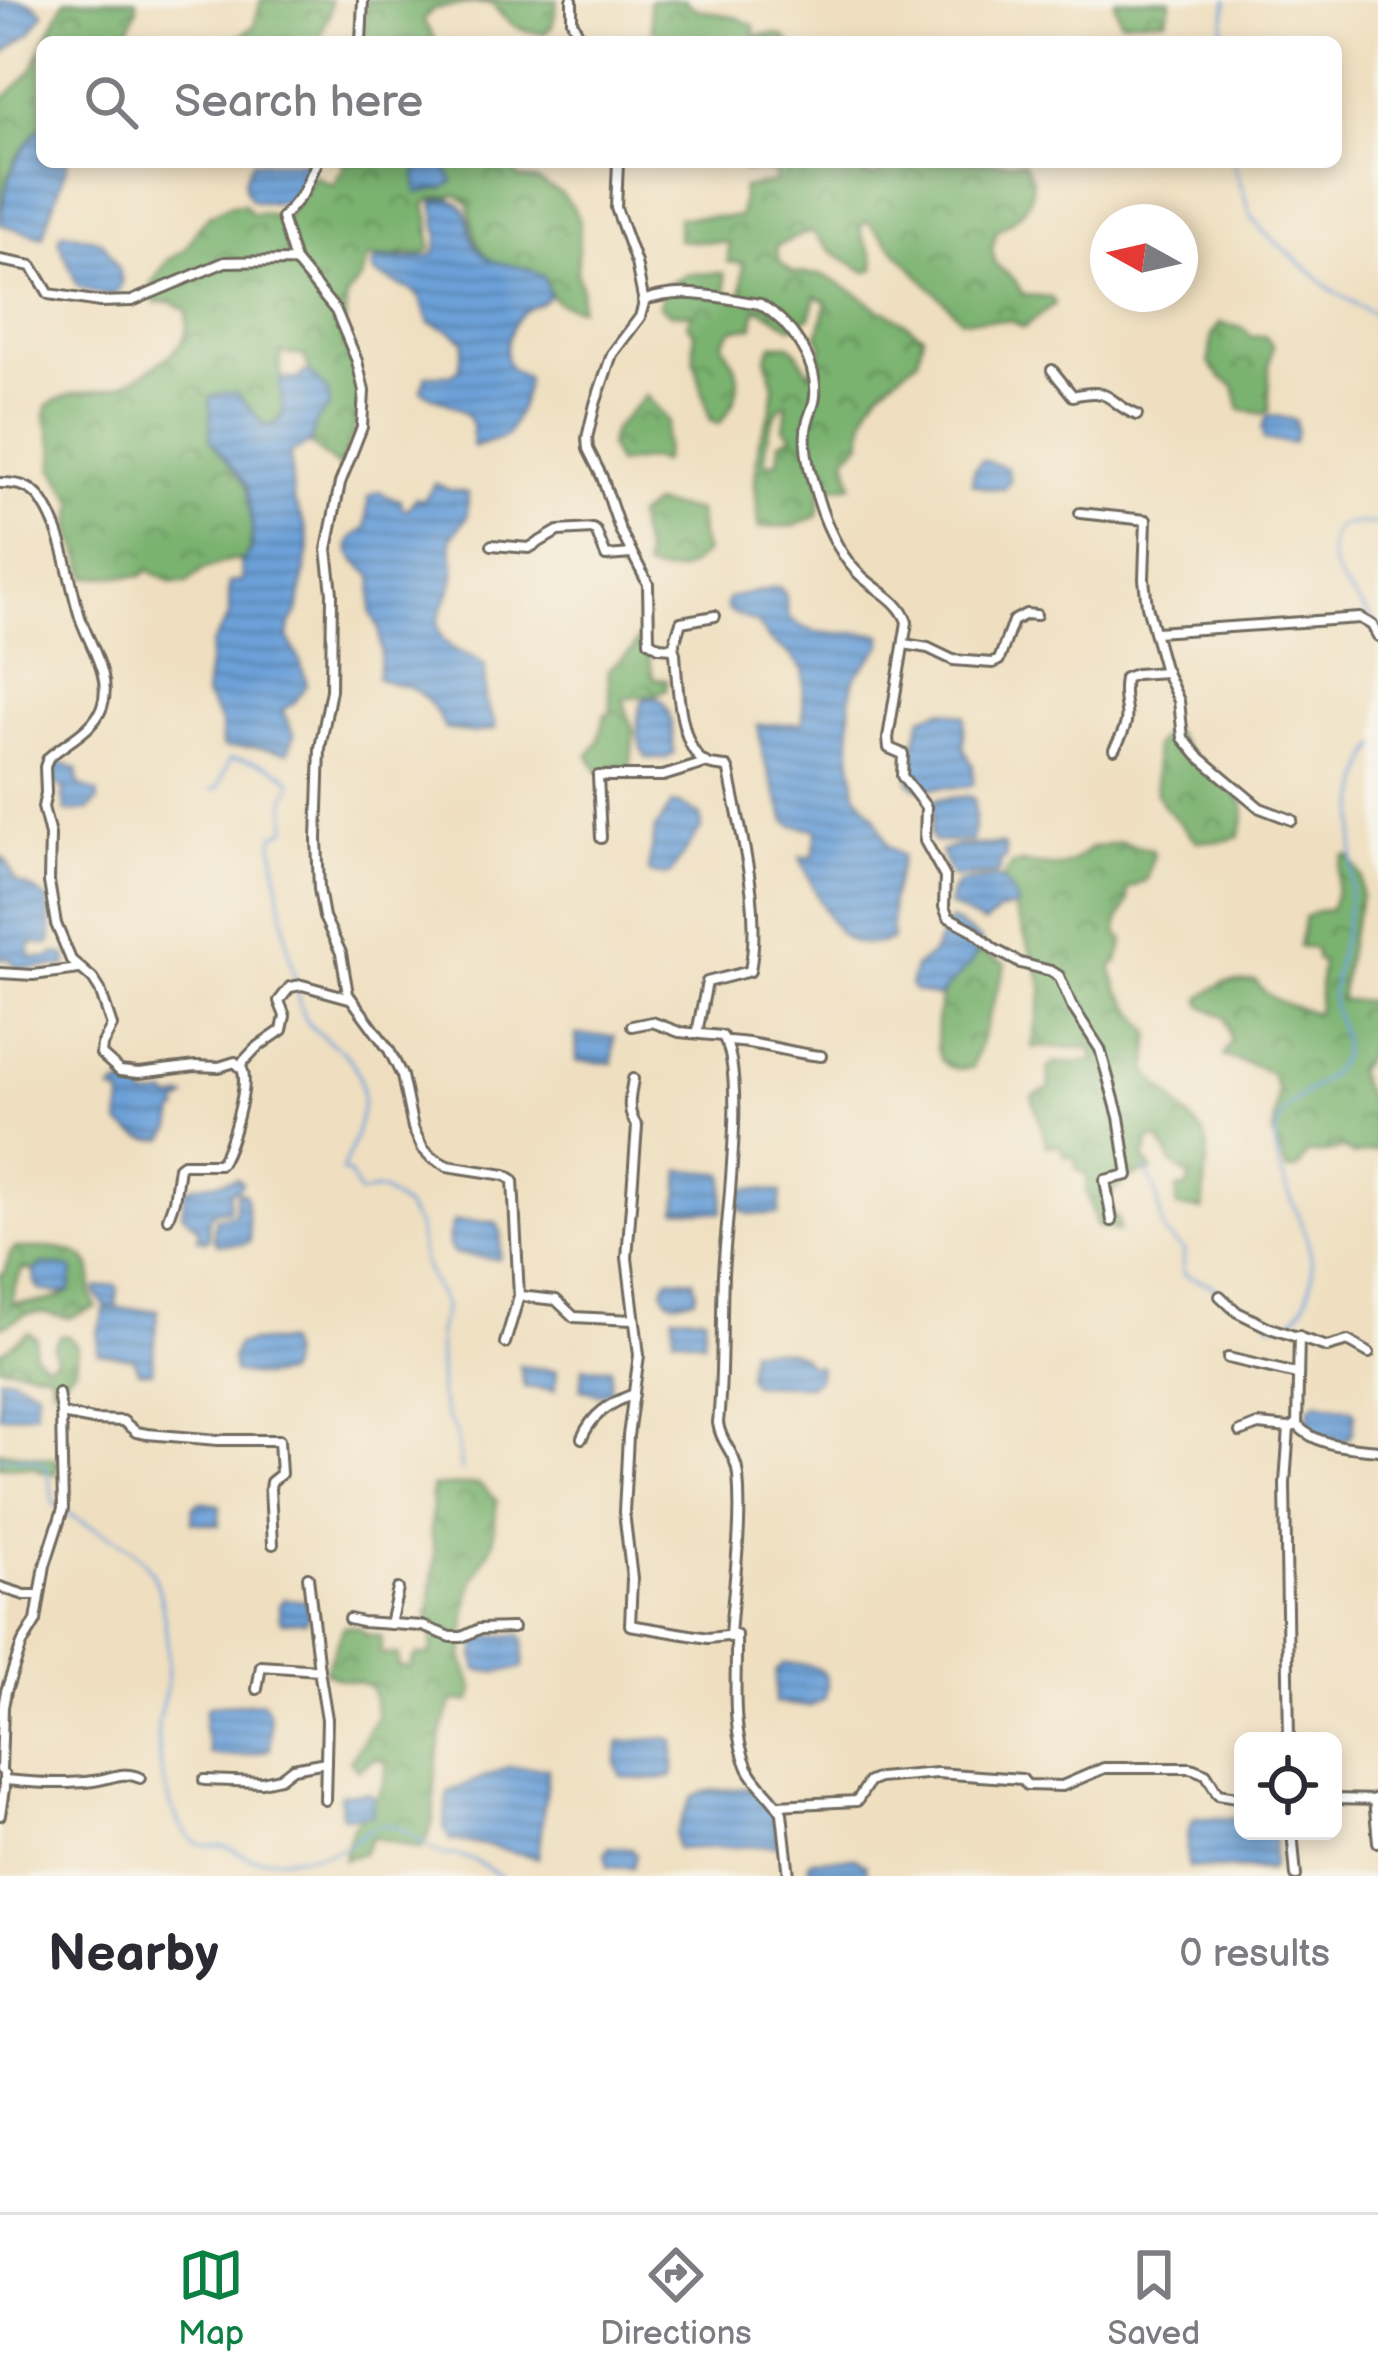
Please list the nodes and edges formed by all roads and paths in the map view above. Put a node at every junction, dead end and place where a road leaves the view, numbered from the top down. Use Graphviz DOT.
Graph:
graph roads {
  1 [pos="363,0"];
  2 [pos="572,0"];
  3 [pos="361,36"];
  4 [pos="579,36"];
  5 [pos="314,168"];
  6 [pos="618,168"];
  7 [pos="0,260"];
  8 [pos="296,261"];
  9 [pos="643,301"];
  10 [pos="1052,370"];
  11 [pos="1137,415"];
  12 [pos="2,483"];
  13 [pos="1080,513"];
  14 [pos="492,545"];
  15 [pos="632,554"];
  16 [pos="1036,615"];
  17 [pos="715,616"];
  18 [pos="1156,632"];
  19 [pos="1378,636"];
  20 [pos="904,644"];
  21 [pos="673,649"];
  22 [pos="1166,672"];
  23 [pos="1114,749"];
  24 [pos="706,763"];
  25 [pos="1292,820"];
  26 [pos="601,838"];
  27 [pos="80,969"];
  28 [pos="0,973"];
  29 [pos="350,998"];
  30 [pos="632,1026"];
  31 [pos="697,1033"];
  32 [pos="727,1041"];
  33 [pos="821,1057"];
  34 [pos="240,1066"];
  35 [pos="634,1079"];
  36 [pos="168,1217"];
  37 [pos="1112,1222"];
  38 [pos="519,1296"];
  39 [pos="1220,1296"];
  40 [pos="632,1321"];
  41 [pos="1299,1336"];
  42 [pos="505,1343"];
  43 [pos="1369,1353"];
  44 [pos="1228,1358"];
  45 [pos="1298,1374"];
  46 [pos="58,1393"];
  47 [pos="634,1394"];
  48 [pos="61,1414"];
  49 [pos="1293,1427"];
  50 [pos="1240,1432"];
  51 [pos="582,1438"];
  52 [pos="1378,1450"];
  53 [pos="273,1544"];
  54 [pos="308,1577"];
  55 [pos="0,1587"];
  56 [pos="398,1588"];
  57 [pos="39,1595"];
  58 [pos="349,1619"];
  59 [pos="390,1624"];
  60 [pos="513,1628"];
  61 [pos="730,1637"];
  62 [pos="319,1670"];
  63 [pos="257,1689"];
  64 [pos="1289,1732"];
  65 [pos="326,1762"];
  66 [pos="2,1773"];
  67 [pos="140,1778"];
  68 [pos="204,1780"];
  69 [pos="1234,1797"];
  70 [pos="1342,1798"];
  71 [pos="1376,1799"];
  72 [pos="325,1800"];
  73 [pos="777,1805"];
  74 [pos="0,1815"];
  75 [pos="1293,1840"];
  76 [pos="1378,1842"];
  77 [pos="789,1876"];
  78 [pos="1296,1876"];
  1 -- 3 [label="street"];
  2 -- 4 [label="street"];
  5 -- 8 [label="street"];
  6 -- 9 [label="street"];
  7 -- 8 [label="street"];
  8 -- 29 [label="street"];
  9 -- 15 [label="street"];
  9 -- 20 [label="street"];
  10 -- 11 [label="street"];
  12 -- 27 [label="street"];
  13 -- 18 [label="street"];
  14 -- 15 [label="street"];
  15 -- 21 [label="street"];
  16 -- 20 [label="street"];
  17 -- 21 [label="street"];
  18 -- 19 [label="street"];
  18 -- 22 [label="street"];
  20 -- 37 [label="street"];
  21 -- 24 [label="street"];
  22 -- 23 [label="street"];
  22 -- 25 [label="street"];
  24 -- 26 [label="street"];
  24 -- 31 [label="street"];
  27 -- 28 [label="street"];
  27 -- 34 [label="street"];
  29 -- 34 [label="street"];
  29 -- 38 [label="street"];
  30 -- 31 [label="street"];
  31 -- 32 [label="street"];
  32 -- 33 [label="street"];
  32 -- 61 [label="street"];
  34 -- 36 [label="street"];
  35 -- 40 [label="street"];
  38 -- 40 [label="street"];
  38 -- 42 [label="street"];
  39 -- 41 [label="street"];
  40 -- 47 [label="street"];
  41 -- 43 [label="street"];
  41 -- 45 [label="street"];
  44 -- 45 [label="street"];
  45 -- 49 [label="street"];
  46 -- 48 [label="street"];
  47 -- 51 [label="street"];
  47 -- 61 [label="street"];
  48 -- 53 [label="street"];
  48 -- 57 [label="street"];
  49 -- 50 [label="street"];
  49 -- 52 [label="street"];
  49 -- 64 [label="street"];
  54 -- 62 [label="street"];
  55 -- 57 [label="street"];
  56 -- 59 [label="street"];
  57 -- 66 [label="street"];
  58 -- 59 [label="street"];
  59 -- 60 [label="street"];
  61 -- 73 [label="street"];
  62 -- 63 [label="street"];
  62 -- 65 [label="street"];
  65 -- 68 [label="street"];
  65 -- 72 [label="street"];
  66 -- 67 [label="street"];
  66 -- 74 [label="street"];
  69 -- 73 [label="street"];
  70 -- 71 [label="street"];
  71 -- 76 [label="street"];
  73 -- 77 [label="street"];
  75 -- 78 [label="street"];
}
